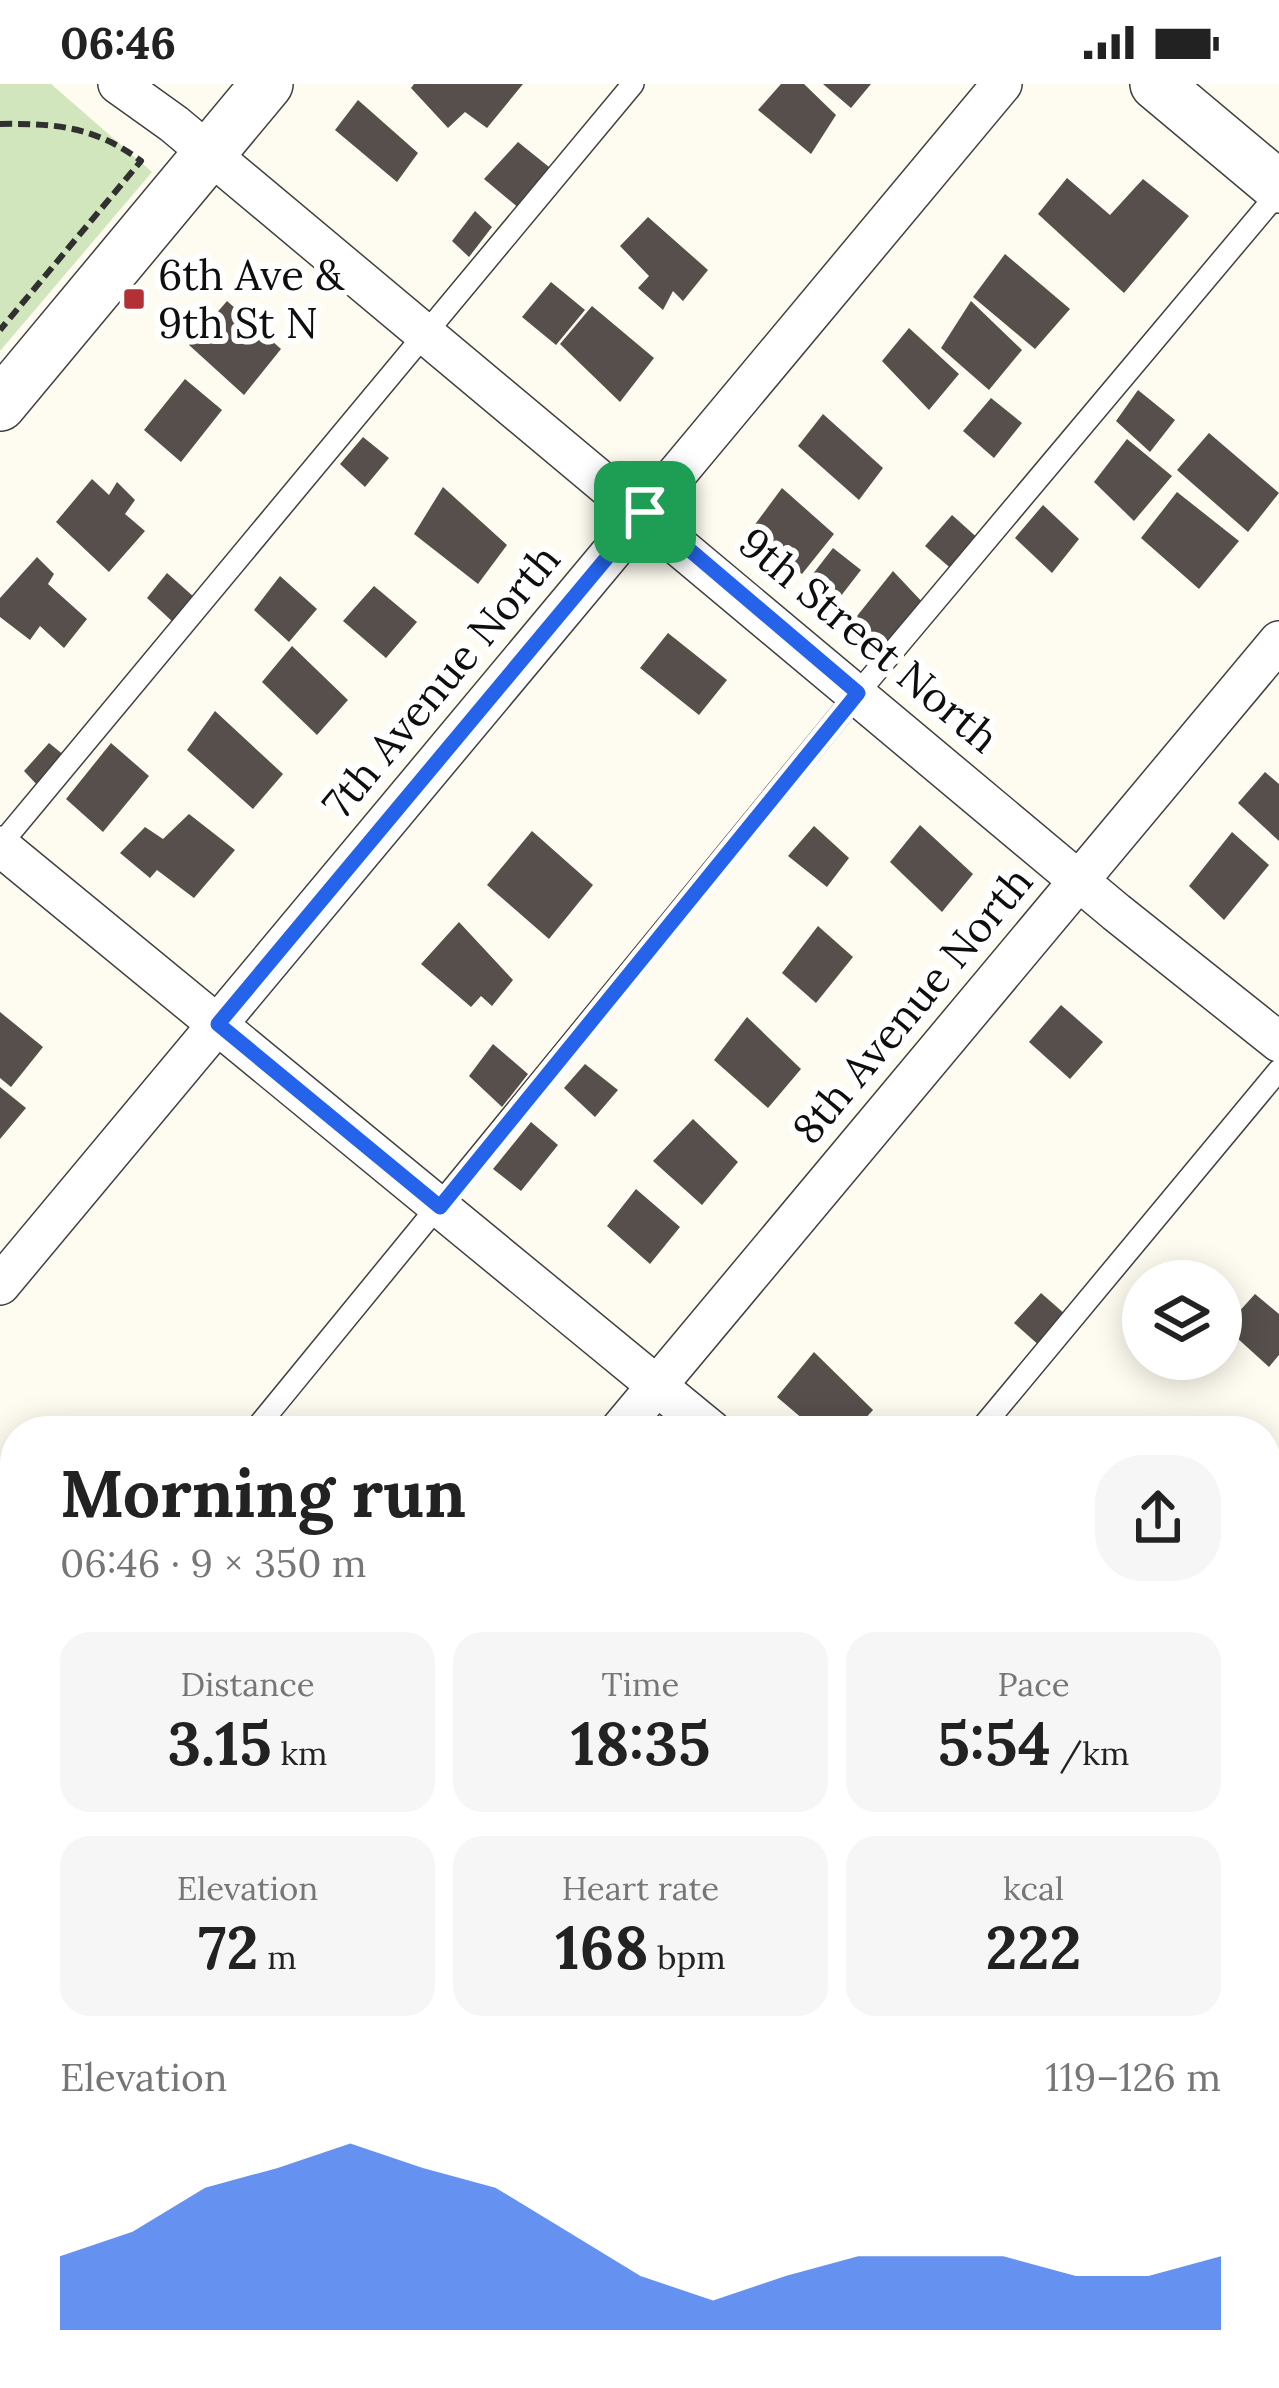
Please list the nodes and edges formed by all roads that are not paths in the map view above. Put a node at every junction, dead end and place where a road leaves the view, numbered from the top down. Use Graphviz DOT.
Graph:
graph roads {
  1 [pos="118,84"];
  2 [pos="267,84"];
  3 [pos="633,84"];
  4 [pos="1002,84"];
  5 [pos="1156,84"];
  6 [pos="209,154"];
  7 [pos="1279,189"];
  8 [pos="427,333"];
  9 [pos="0,405"];
  10 [pos="645,512"];
  11 [pos="1279,641"];
  12 [pos="858,693"];
  13 [pos="0,846"];
  14 [pos="1078,881"];
  15 [pos="218,1024"];
  16 [pos="1279,1042"];
  17 [pos="1279,1070"];
  18 [pos="440,1207"];
  19 [pos="0,1285"];
  20 [pos="657,1386"];
  21 [pos="266,1416"];
  22 [pos="632,1416"];
  23 [pos="694,1416"];
  24 [pos="991,1416"];
  1 -- 6 [label="street, 9th Street North"];
  2 -- 6 [label="street"];
  3 -- 8 [label="lane"];
  4 -- 10 [label="street, 7th Avenue North"];
  5 -- 7 [label="street"];
  6 -- 8 [label="street, 9th Street North"];
  6 -- 9 [label="street"];
  7 -- 12 [label="lane"];
  8 -- 10 [label="street, 9th Street North"];
  8 -- 13 [label="lane"];
  10 -- 12 [label="street, 9th Street North"];
  10 -- 15 [label="street, 7th Avenue North"];
  11 -- 14 [label="street, 8th Avenue North"];
  12 -- 14 [label="street, 9th Street North"];
  12 -- 18 [label="lane"];
  13 -- 15 [label="street"];
  14 -- 16 [label="street, 9th Street North"];
  14 -- 20 [label="street, 8th Avenue North"];
  15 -- 18 [label="street"];
  15 -- 19 [label="street, 7th Avenue North"];
  17 -- 24 [label="lane"];
  18 -- 20 [label="street"];
  18 -- 21 [label="lane"];
  20 -- 22 [label="street, 8th Avenue North"];
  20 -- 23 [label="street"];
}
